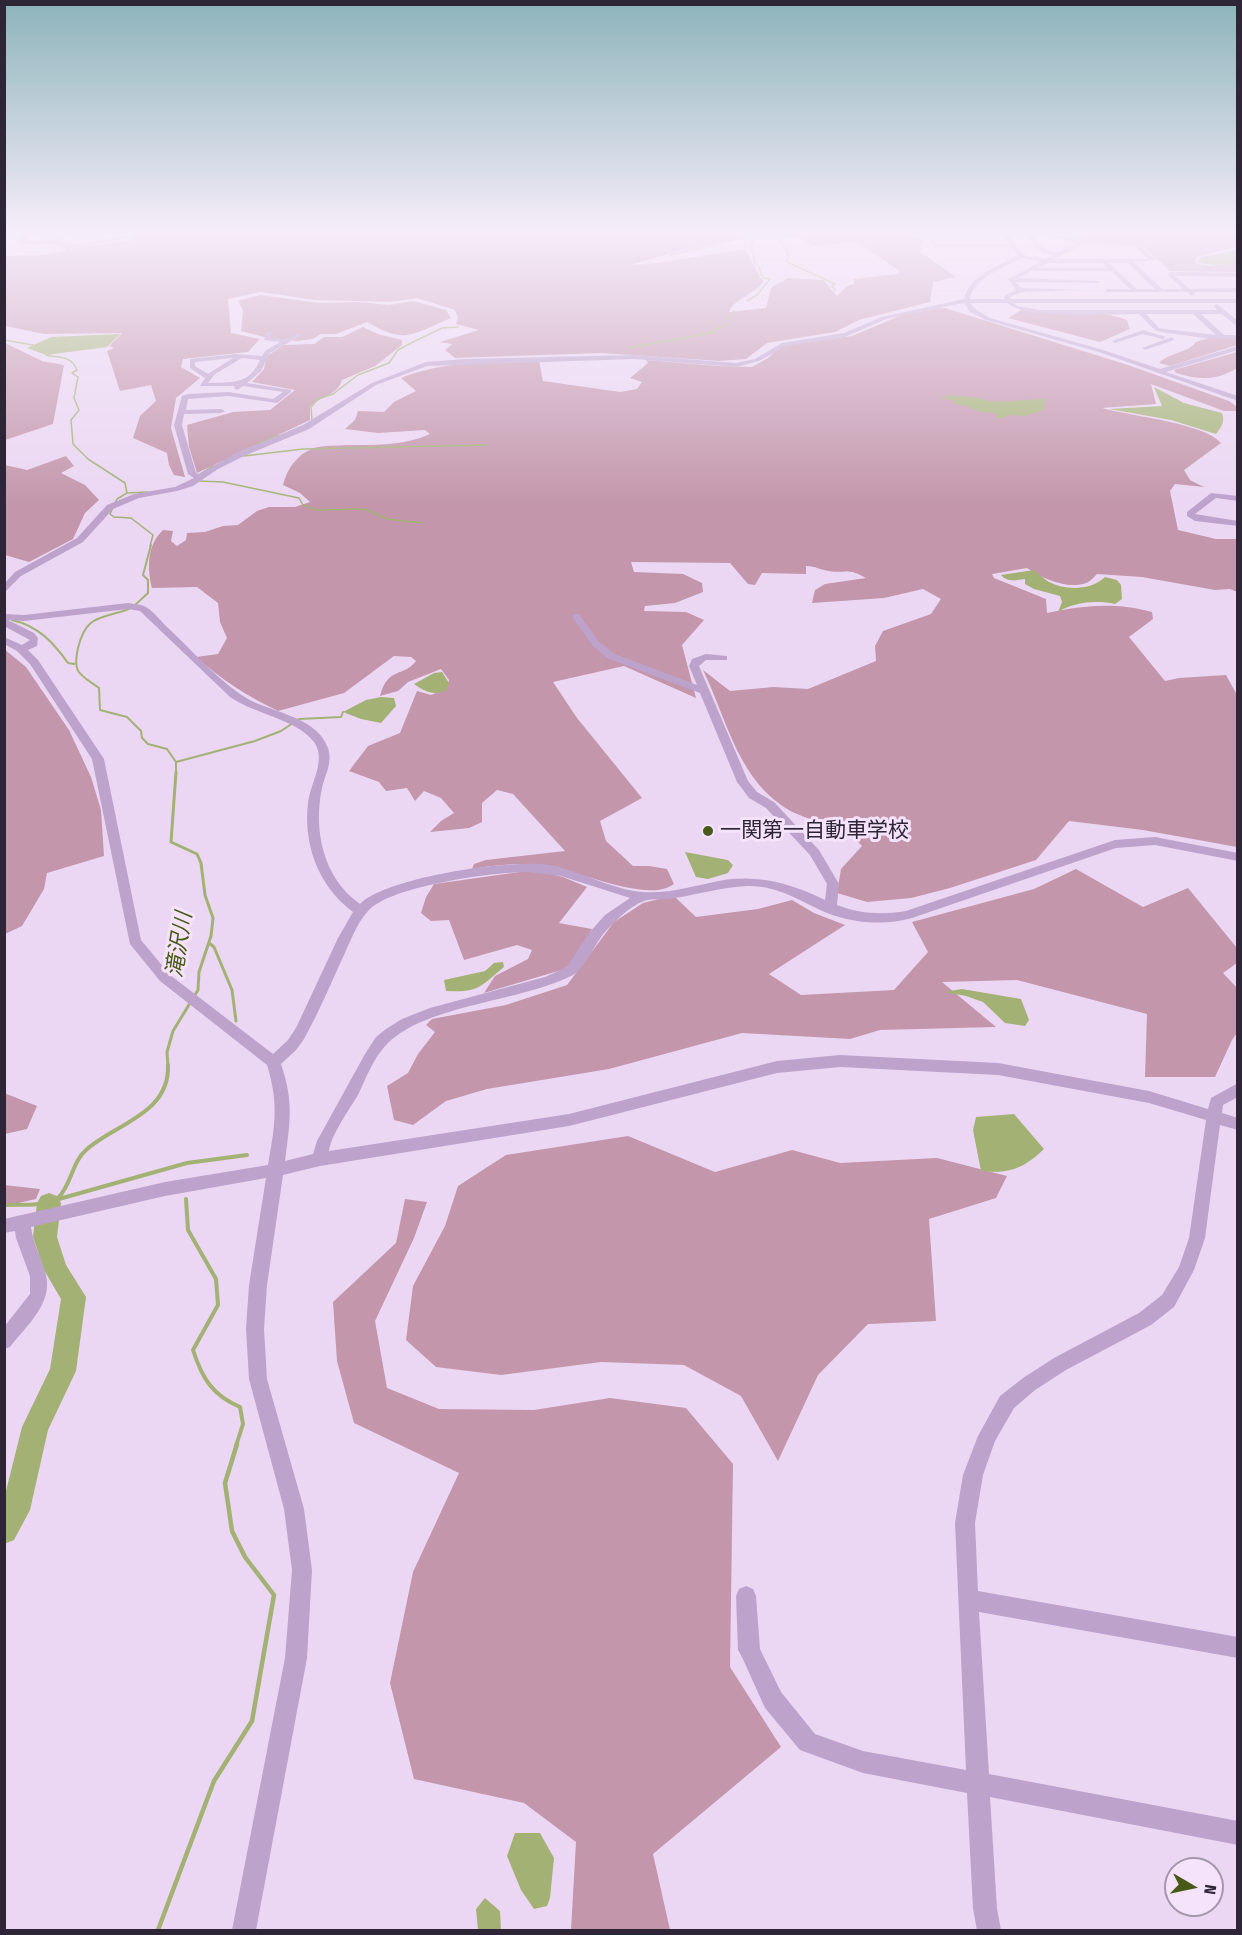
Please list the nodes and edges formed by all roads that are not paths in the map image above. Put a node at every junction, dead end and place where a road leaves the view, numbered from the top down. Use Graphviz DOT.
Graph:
graph roads {
  1 [pos="868,324"];
  2 [pos="1010,324"];
  3 [pos="1153,324"];
  4 [pos="1208,324"];
  5 [pos="1137,325"];
  6 [pos="1182,326"];
  7 [pos="270,332"];
  8 [pos="1143,332"];
  9 [pos="1188,334"];
  10 [pos="299,335"];
  11 [pos="1222,337"];
  12 [pos="1238,337"];
  13 [pos="1170,340"];
  14 [pos="286,341"];
  15 [pos="1114,341"];
  16 [pos="1145,348"];
  17 [pos="1238,348"];
  18 [pos="241,356"];
  19 [pos="263,358"];
  20 [pos="224,366"];
  21 [pos="197,371"];
  22 [pos="1161,371"];
  23 [pos="208,378"];
  24 [pos="241,384"];
  25 [pos="228,394"];
  26 [pos="1238,399"];
  27 [pos="221,411"];
  28 [pos="182,412"];
  29 [pos="200,477"];
  30 [pos="1236,501"];
  31 [pos="1238,524"];
  32 [pos="4,590"];
  33 [pos="576,616"];
  34 [pos="4,617"];
  35 [pos="4,622"];
  36 [pos="4,640"];
  37 [pos="21,650"];
  38 [pos="723,658"];
  39 [pos="706,692"];
  40 [pos="1238,857"];
  41 [pos="642,897"];
  42 [pos="830,909"];
  43 [pos="361,911"];
  44 [pos="273,1062"];
  45 [pos="1238,1089"];
  46 [pos="1216,1118"];
  47 [pos="1238,1124"];
  48 [pos="320,1159"];
  49 [pos="275,1170"];
  50 [pos="23,1223"];
  51 [pos="4,1226"];
  52 [pos="4,1341"];
  53 [pos="746,1596"];
  54 [pos="968,1600"];
  55 [pos="1238,1648"];
  56 [pos="979,1785"];
  57 [pos="1238,1833"];
  58 [pos="244,1930"];
  59 [pos="989,1930"];
  1 -- 29 [label="street"];
  2 -- 22 [label="street"];
  3 -- 9 [label="street"];
  4 -- 11 [label="street"];
  5 -- 8 [label="street"];
  6 -- 9 [label="street"];
  7 -- 14 [label="street"];
  8 -- 13 [label="street"];
  8 -- 15 [label="street"];
  9 -- 11 [label="street"];
  9 -- 13 [label="street"];
  10 -- 14 [label="street"];
  11 -- 12 [label="street"];
  13 -- 16 [label="street"];
  14 -- 19 [label="street"];
  17 -- 22 [label="street"];
  18 -- 19 [label="street"];
  18 -- 20 [label="street"];
  18 -- 21 [label="street"];
  19 -- 24 [label="street"];
  20 -- 21 [label="street"];
  20 -- 23 [label="street"];
  21 -- 23 [label="street"];
  22 -- 26 [label="street"];
  23 -- 24 [label="street"];
  24 -- 25 [label="street"];
  24 -- 25 [label="street"];
  25 -- 28 [label="street"];
  27 -- 28 [label="street"];
  28 -- 29 [label="street"];
  29 -- 32 [label="street"];
  30 -- 31 [label="street"];
  33 -- 39 [label="street"];
  34 -- 43 [label="street"];
  35 -- 37 [label="street"];
  36 -- 37 [label="street"];
  37 -- 44 [label="street"];
  38 -- 39 [label="street"];
  39 -- 42 [label="street"];
  40 -- 42 [label="street"];
  41 -- 42 [label="street"];
  41 -- 43 [label="street"];
  41 -- 48 [label="street"];
  43 -- 44 [label="street"];
  44 -- 49 [label="street"];
  45 -- 46 [label="street"];
  46 -- 47 [label="street"];
  46 -- 48 [label="street"];
  46 -- 54 [label="street"];
  48 -- 49 [label="street"];
  49 -- 50 [label="street"];
  49 -- 58 [label="street"];
  50 -- 51 [label="street"];
  50 -- 52 [label="street"];
  53 -- 56 [label="street"];
  54 -- 55 [label="street"];
  54 -- 56 [label="street"];
  56 -- 57 [label="street"];
  56 -- 59 [label="street"];
}
